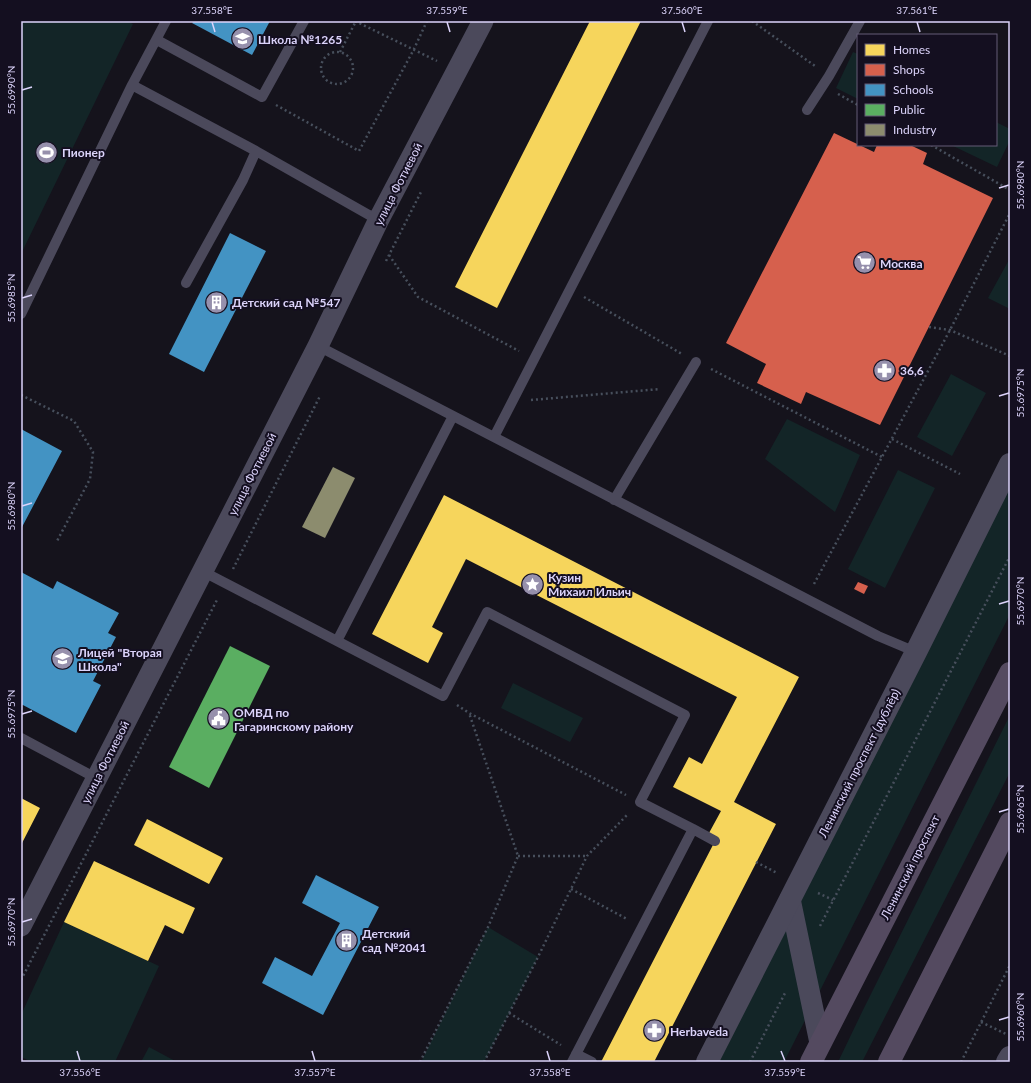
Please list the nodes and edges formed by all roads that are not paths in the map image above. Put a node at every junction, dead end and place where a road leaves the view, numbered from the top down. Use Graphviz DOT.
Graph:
graph roads {
  1 [pos="166,21"];
  2 [pos="304,21"];
  3 [pos="483,21"];
  4 [pos="708,21"];
  5 [pos="860,21"];
  6 [pos="157,40"];
  7 [pos="132,85"];
  8 [pos="807,110"];
  9 [pos="256,151"];
  10 [pos="379,219"];
  11 [pos="186,283"];
  12 [pos="21,314"];
  13 [pos="318,346"];
  14 [pos="696,362"];
  15 [pos="453,416"];
  16 [pos="494,437"];
  17 [pos="1010,464"];
  18 [pos="614,500"];
  19 [pos="202,571"];
  20 [pos="336,641"];
  21 [pos="916,652"];
  22 [pos="1010,673"];
  23 [pos="21,738"];
  24 [pos="96,778"];
  25 [pos="1010,823"];
  26 [pos="693,830"];
  27 [pos="715,841"];
  28 [pos="790,899"];
  29 [pos="21,926"];
  30 [pos="815,1053"];
  31 [pos="1010,1057"];
  32 [pos="574,1058"];
  33 [pos="592,1062"];
  34 [pos="707,1062"];
  35 [pos="889,1062"];
  36 [pos="1007,1062"];
  1 -- 6 [label="lane"];
  2 -- 6 [label="lane"];
  3 -- 10 [label="street, улица Фотиевой"];
  4 -- 16 [label="lane"];
  5 -- 8 [label="lane"];
  6 -- 7 [label="lane"];
  7 -- 9 [label="lane"];
  7 -- 12 [label="lane"];
  9 -- 10 [label="lane"];
  9 -- 11 [label="lane"];
  10 -- 13 [label="street, улица Фотиевой"];
  13 -- 15 [label="lane"];
  13 -- 19 [label="street, улица Фотиевой"];
  14 -- 18 [label="lane"];
  15 -- 16 [label="lane"];
  15 -- 20 [label="lane"];
  16 -- 18 [label="lane"];
  17 -- 21 [label="street, Ленинский проспект (дублёр)"];
  18 -- 21 [label="lane"];
  19 -- 20 [label="lane"];
  19 -- 24 [label="street, улица Фотиевой"];
  20 -- 26 [label="lane"];
  21 -- 28 [label="street, Ленинский проспект (дублёр)"];
  22 -- 30 [label="main road, Ленинский проспект"];
  23 -- 24 [label="lane"];
  24 -- 29 [label="street, улица Фотиевой"];
  25 -- 35 [label="main road"];
  26 -- 27 [label="lane"];
  26 -- 32 [label="lane"];
  28 -- 30 [label="street"];
  28 -- 34 [label="street, Ленинский проспект (дублёр)"];
  31 -- 36 [label="street"];
  32 -- 33 [label="lane"];
}
